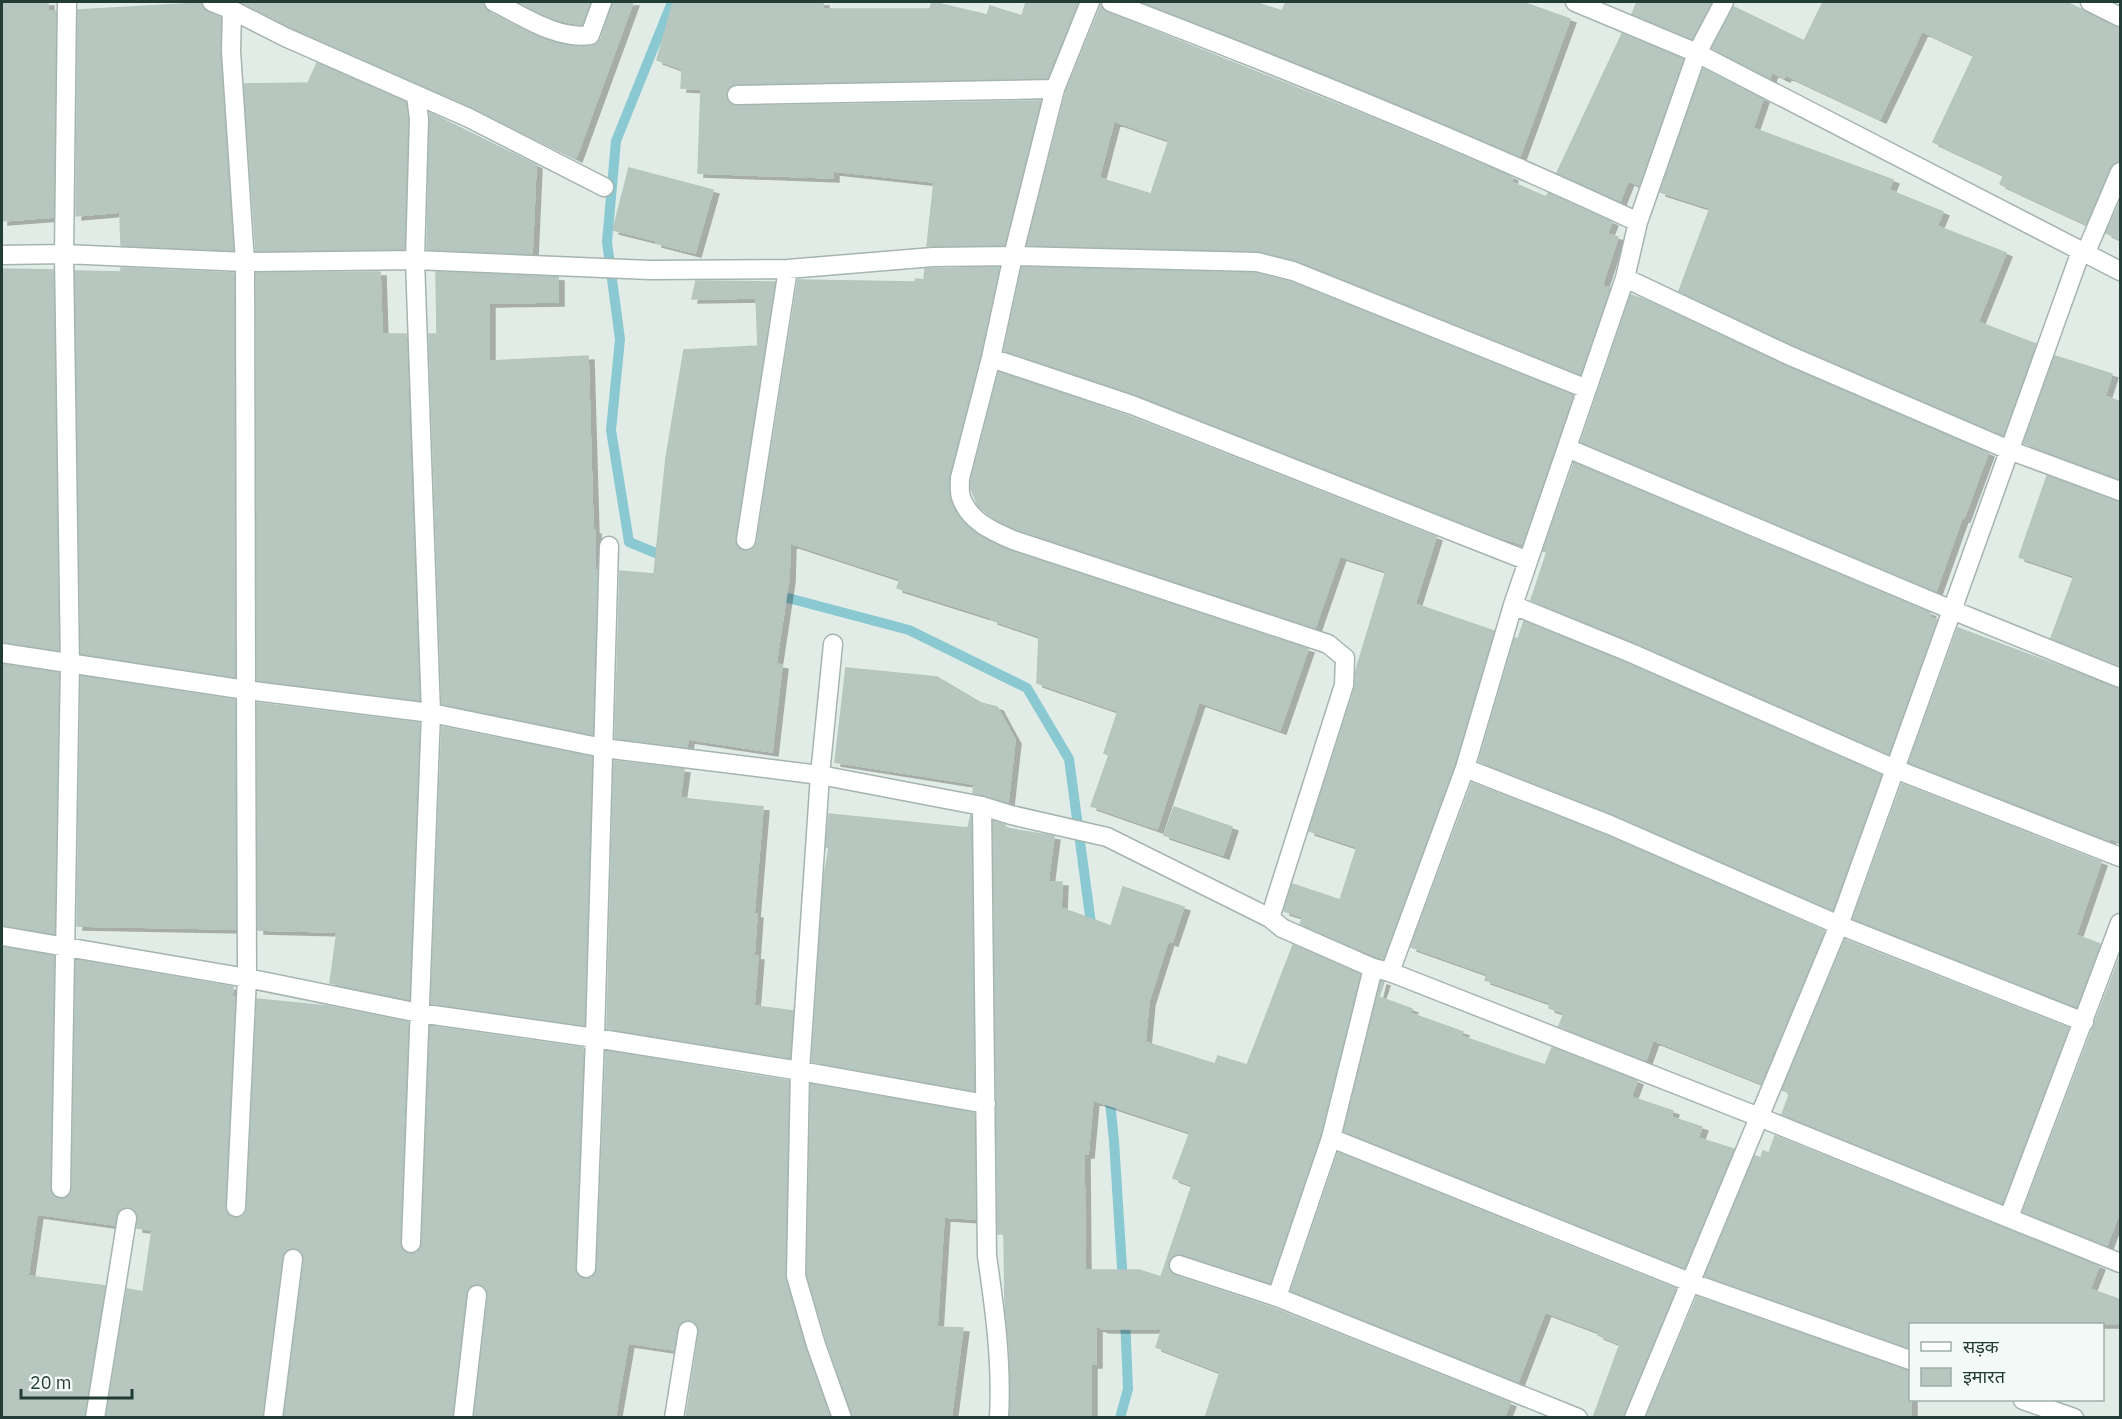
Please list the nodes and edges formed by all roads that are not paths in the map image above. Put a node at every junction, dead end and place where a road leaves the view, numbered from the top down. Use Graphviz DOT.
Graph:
graph roads {
  1 [pos="67,2"];
  2 [pos="212,2"];
  3 [pos="494,2"];
  4 [pos="602,2"];
  5 [pos="1090,2"];
  6 [pos="1111,2"];
  7 [pos="1575,2"];
  8 [pos="1724,2"];
  9 [pos="2090,2"];
  10 [pos="232,10"];
  11 [pos="2121,17"];
  12 [pos="1697,53"];
  13 [pos="1055,89"];
  14 [pos="417,95"];
  15 [pos="737,95"];
  16 [pos="2121,172"];
  17 [pos="604,188"];
  18 [pos="1638,222"];
  19 [pos="2083,251"];
  20 [pos="64,254"];
  21 [pos="2,255"];
  22 [pos="1013,256"];
  23 [pos="416,260"];
  24 [pos="245,262"];
  25 [pos="788,268"];
  26 [pos="2121,271"];
  27 [pos="1625,278"];
  28 [pos="991,358"];
  29 [pos="1587,389"];
  30 [pos="1567,448"];
  31 [pos="2009,450"];
  32 [pos="2121,491"];
  33 [pos="746,540"];
  34 [pos="609,546"];
  35 [pos="1528,561"];
  36 [pos="1513,605"];
  37 [pos="1952,610"];
  38 [pos="833,644"];
  39 [pos="2,653"];
  40 [pos="70,665"];
  41 [pos="2121,678"];
  42 [pos="246,690"];
  43 [pos="431,713"];
  44 [pos="603,748"];
  45 [pos="1465,768"];
  46 [pos="1895,769"];
  47 [pos="820,775"];
  48 [pos="982,806"];
  49 [pos="2121,857"];
  50 [pos="1270,918"];
  51 [pos="2121,923"];
  52 [pos="1839,925"];
  53 [pos="2,936"];
  54 [pos="65,948"];
  55 [pos="1372,968"];
  56 [pos="1390,972"];
  57 [pos="247,978"];
  58 [pos="419,1013"];
  59 [pos="2084,1022"];
  60 [pos="596,1038"];
  61 [pos="800,1071"];
  62 [pos="986,1104"];
  63 [pos="1759,1117"];
  64 [pos="1331,1138"];
  65 [pos="61,1188"];
  66 [pos="236,1207"];
  67 [pos="2008,1217"];
  68 [pos="127,1218"];
  69 [pos="411,1243"];
  70 [pos="293,1259"];
  71 [pos="2121,1263"];
  72 [pos="1179,1265"];
  73 [pos="586,1268"];
  74 [pos="1692,1282"];
  75 [pos="477,1295"];
  76 [pos="1277,1297"];
  77 [pos="688,1331"];
  78 [pos="1909,1359"];
  79 [pos="2026,1401"];
  80 [pos="95,1418"];
  81 [pos="273,1418"];
  82 [pos="463,1418"];
  83 [pos="674,1418"];
  84 [pos="842,1418"];
  85 [pos="999,1418"];
  86 [pos="1578,1418"];
  87 [pos="1634,1418"];
  88 [pos="2074,1418"];
  1 -- 20 [label="street"];
  2 -- 10 [label="street"];
  3 -- 4 [label="street"];
  5 -- 13 [label="street"];
  6 -- 18 [label="street"];
  7 -- 12 [label="street"];
  8 -- 12 [label="street"];
  9 -- 11 [label="street"];
  10 -- 14 [label="street"];
  10 -- 24 [label="street"];
  12 -- 18 [label="street"];
  12 -- 19 [label="street"];
  13 -- 15 [label="street"];
  13 -- 22 [label="street"];
  14 -- 17 [label="street"];
  14 -- 23 [label="street"];
  16 -- 19 [label="street"];
  18 -- 27 [label="street"];
  19 -- 26 [label="street"];
  19 -- 31 [label="street"];
  20 -- 21 [label="street"];
  20 -- 24 [label="street"];
  20 -- 40 [label="street"];
  22 -- 25 [label="street"];
  22 -- 28 [label="street"];
  22 -- 29 [label="street"];
  23 -- 24 [label="street"];
  23 -- 25 [label="street"];
  23 -- 43 [label="street"];
  24 -- 42 [label="street"];
  25 -- 33 [label="street"];
  27 -- 29 [label="street"];
  27 -- 31 [label="street"];
  28 -- 35 [label="street"];
  28 -- 50 [label="street"];
  29 -- 30 [label="street"];
  30 -- 35 [label="street"];
  30 -- 37 [label="street"];
  31 -- 32 [label="street"];
  31 -- 37 [label="street"];
  34 -- 44 [label="street"];
  35 -- 36 [label="street"];
  36 -- 45 [label="street"];
  36 -- 46 [label="street"];
  37 -- 41 [label="street"];
  37 -- 46 [label="street"];
  38 -- 47 [label="street"];
  39 -- 40 [label="street"];
  40 -- 42 [label="street"];
  40 -- 54 [label="street"];
  42 -- 43 [label="street"];
  42 -- 57 [label="street"];
  43 -- 44 [label="street"];
  43 -- 58 [label="street"];
  44 -- 47 [label="street"];
  44 -- 60 [label="street"];
  45 -- 52 [label="street"];
  45 -- 56 [label="street"];
  46 -- 49 [label="street"];
  46 -- 52 [label="street"];
  47 -- 48 [label="street"];
  47 -- 61 [label="street"];
  48 -- 50 [label="street"];
  48 -- 62 [label="street"];
  50 -- 55 [label="street"];
  51 -- 59 [label="street"];
  52 -- 59 [label="street"];
  52 -- 63 [label="street"];
  53 -- 54 [label="street"];
  54 -- 57 [label="street"];
  54 -- 65 [label="street"];
  55 -- 56 [label="street"];
  55 -- 64 [label="street"];
  56 -- 63 [label="street"];
  57 -- 58 [label="street"];
  57 -- 66 [label="street"];
  58 -- 60 [label="street"];
  58 -- 69 [label="street"];
  59 -- 67 [label="street"];
  60 -- 61 [label="street"];
  60 -- 73 [label="street"];
  61 -- 62 [label="street"];
  61 -- 84 [label="street"];
  62 -- 85 [label="street"];
  63 -- 67 [label="street"];
  63 -- 74 [label="street"];
  64 -- 74 [label="street"];
  64 -- 76 [label="street"];
  67 -- 71 [label="street"];
  68 -- 80 [label="street"];
  70 -- 81 [label="street"];
  72 -- 76 [label="street"];
  74 -- 78 [label="street"];
  74 -- 87 [label="street"];
  75 -- 82 [label="street"];
  76 -- 86 [label="street"];
  77 -- 83 [label="street"];
  79 -- 88 [label="street"];
}
